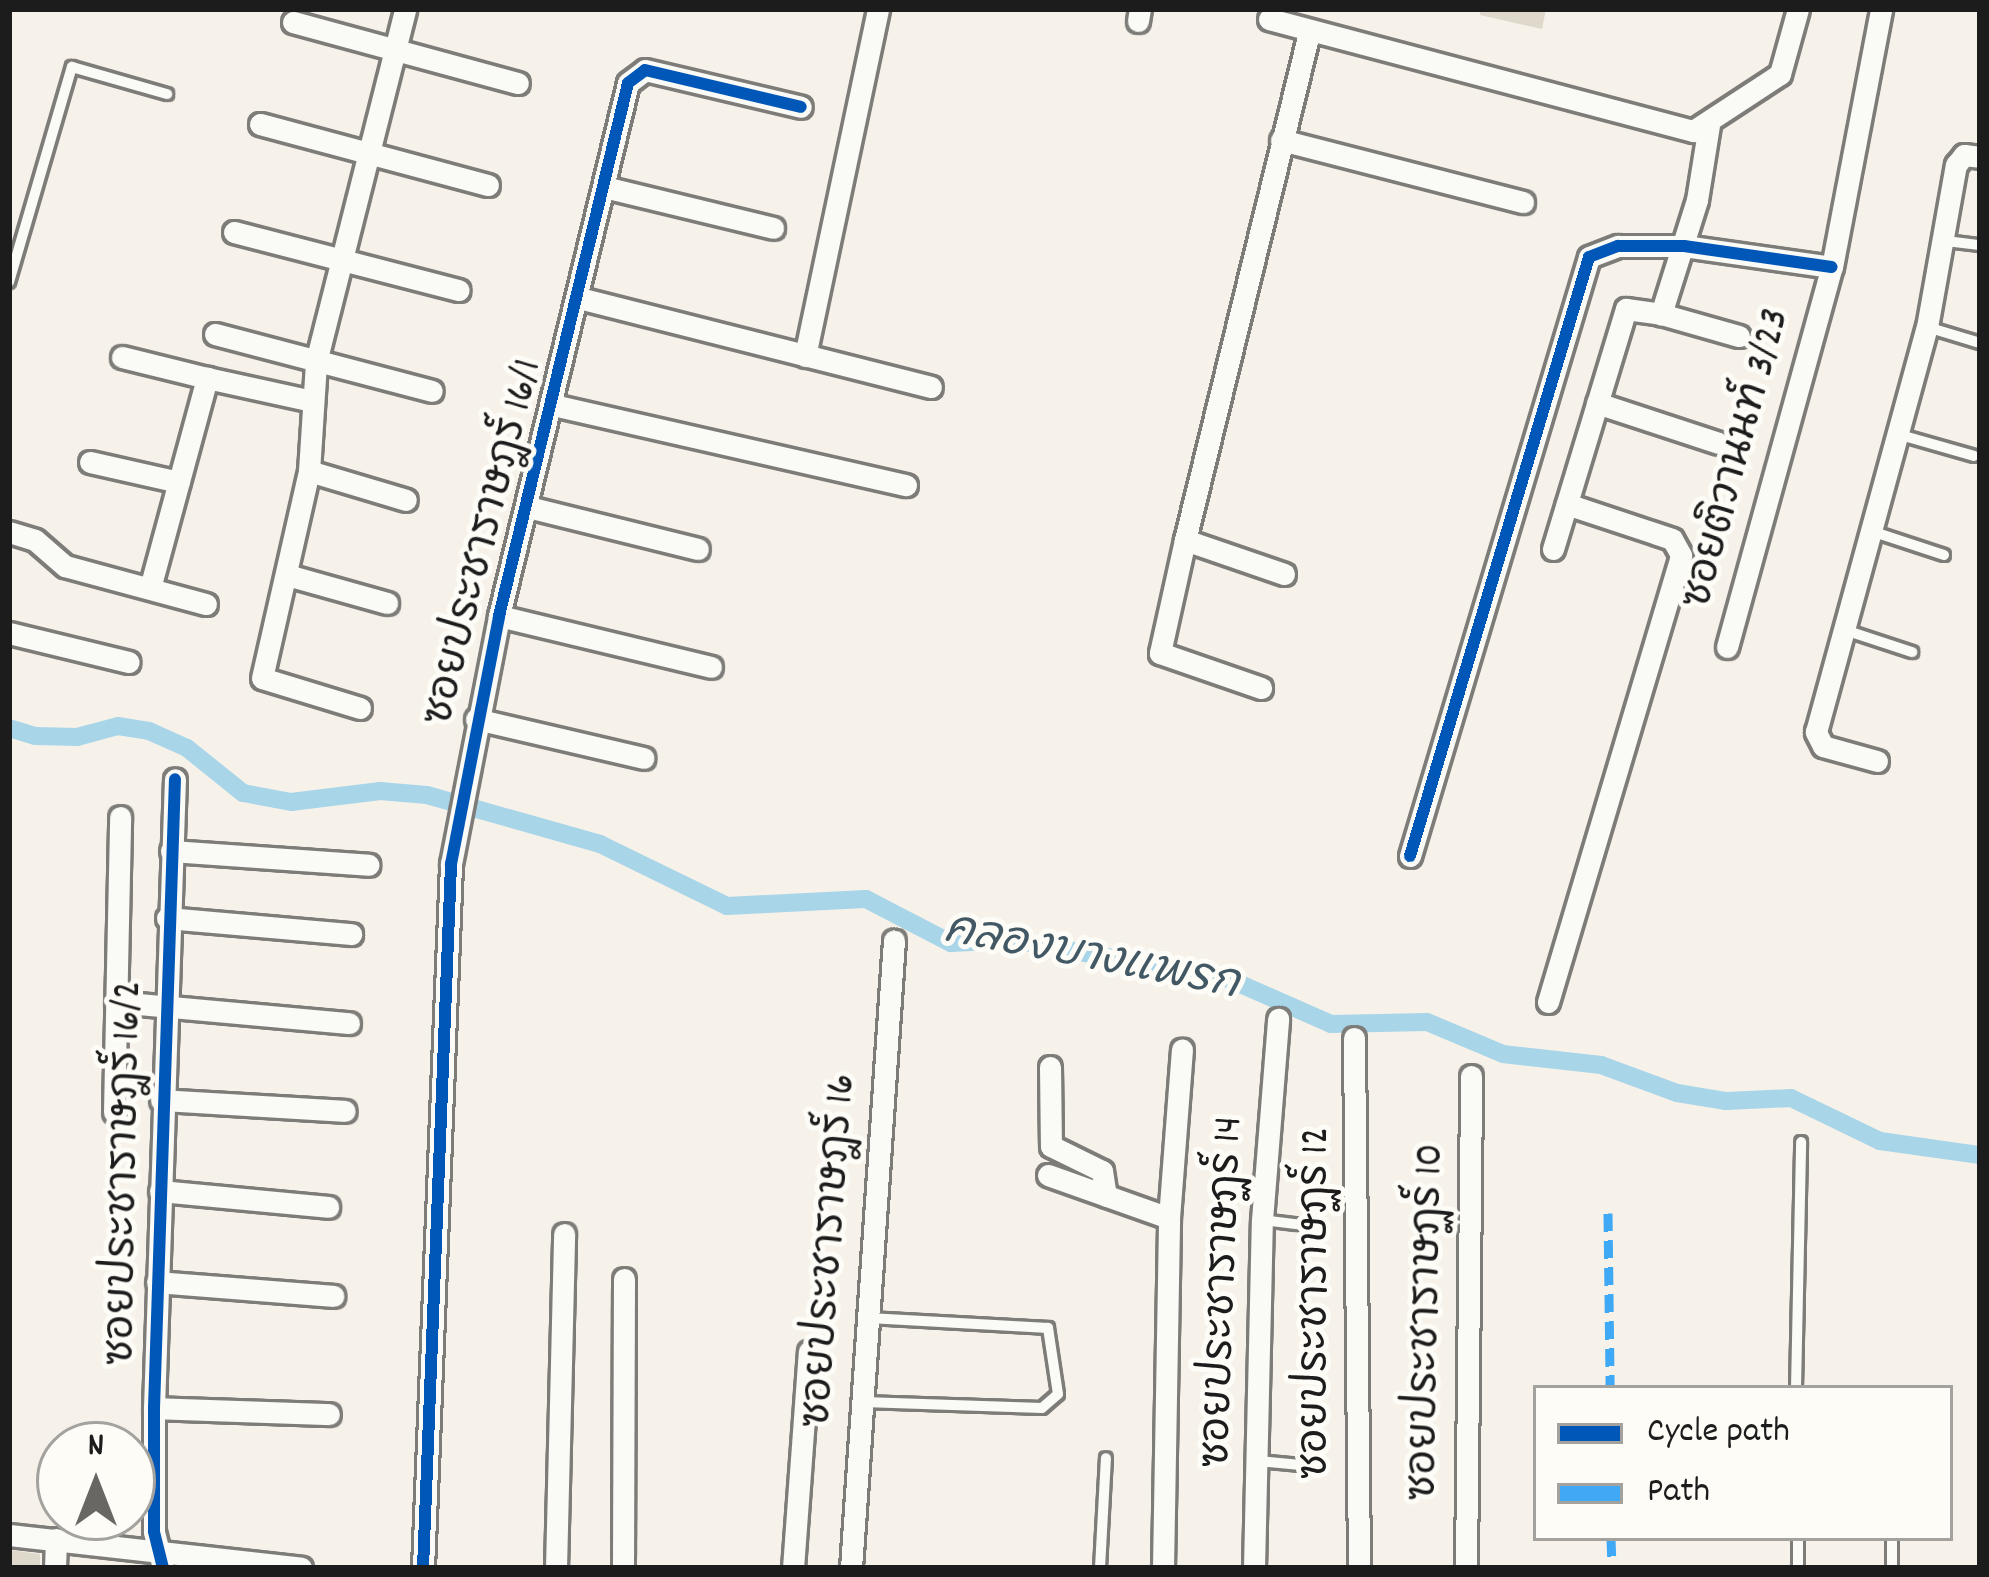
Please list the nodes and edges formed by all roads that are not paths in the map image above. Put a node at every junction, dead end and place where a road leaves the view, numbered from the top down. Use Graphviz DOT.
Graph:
graph roads {
  1 [pos="405,9"];
  2 [pos="878,9"];
  3 [pos="1798,9"];
  4 [pos="1881,9"];
  5 [pos="1269,19"];
  6 [pos="293,22"];
  7 [pos="1309,34"];
  8 [pos="395,49"];
  9 [pos="518,83"];
  10 [pos="167,94"];
  11 [pos="801,107"];
  12 [pos="260,124"];
  13 [pos="1709,124"];
  14 [pos="1281,140"];
  15 [pos="366,154"];
  16 [pos="1980,157"];
  17 [pos="488,185"];
  18 [pos="604,187"];
  19 [pos="1522,202"];
  20 [pos="773,228"];
  21 [pos="234,232"];
  22 [pos="1946,241"];
  23 [pos="1980,245"];
  24 [pos="1684,246"];
  25 [pos="342,257"];
  26 [pos="1832,268"];
  27 [pos="9,282"];
  28 [pos="459,290"];
  29 [pos="579,298"];
  30 [pos="1661,314"];
  31 [pos="1927,327"];
  32 [pos="215,334"];
  33 [pos="1739,336"];
  34 [pos="1980,343"];
  35 [pos="805,356"];
  36 [pos="122,357"];
  37 [pos="316,362"];
  38 [pos="206,378"];
  39 [pos="931,387"];
  40 [pos="432,392"];
  41 [pos="308,400"];
  42 [pos="1597,403"];
  43 [pos="553,405"];
  44 [pos="1897,434"];
  45 [pos="1719,443"];
  46 [pos="1974,456"];
  47 [pos="90,462"];
  48 [pos="309,471"];
  49 [pos="179,482"];
  50 [pos="906,485"];
  51 [pos="406,500"];
  52 [pos="1567,504"];
  53 [pos="528,508"];
  54 [pos="1868,530"];
  55 [pos="9,532"];
  56 [pos="1186,540"];
  57 [pos="9,548"];
  58 [pos="42,549"];
  59 [pos="698,549"];
  60 [pos="1553,549"];
  61 [pos="1945,554"];
  62 [pos="1284,574"];
  63 [pos="286,575"];
  64 [pos="150,589"];
  65 [pos="387,603"];
  66 [pos="206,604"];
  67 [pos="500,616"];
  68 [pos="1842,629"];
  69 [pos="9,633"];
  70 [pos="1727,646"];
  71 [pos="1912,652"];
  72 [pos="128,662"];
  73 [pos="711,667"];
  74 [pos="1261,688"];
  75 [pos="360,708"];
  76 [pos="476,719"];
  77 [pos="644,758"];
  78 [pos="1877,761"];
  79 [pos="175,779"];
  80 [pos="120,817"];
  81 [pos="171,851"];
  82 [pos="1410,856"];
  83 [pos="369,866"];
  84 [pos="167,918"];
  85 [pos="351,934"];
  86 [pos="894,940"];
  87 [pos="116,1002"];
  88 [pos="1548,1002"];
  89 [pos="163,1006"];
  90 [pos="1278,1019"];
  91 [pos="349,1024"];
  92 [pos="1354,1038"];
  93 [pos="1182,1049"];
  94 [pos="1050,1067"];
  95 [pos="1471,1076"];
  96 [pos="161,1100"];
  97 [pos="345,1111"];
  98 [pos="114,1112"];
  99 [pos="1801,1142"];
  100 [pos="1048,1175"];
  101 [pos="160,1191"];
  102 [pos="1106,1196"];
  103 [pos="328,1207"];
  104 [pos="1169,1219"];
  105 [pos="1262,1220"];
  106 [pos="1297,1224"];
  107 [pos="564,1234"];
  108 [pos="624,1279"];
  109 [pos="157,1282"];
  110 [pos="333,1296"];
  111 [pos="866,1318"];
  112 [pos="809,1352"];
  113 [pos="1796,1385"];
  114 [pos="860,1402"];
  115 [pos="154,1408"];
  116 [pos="329,1414"];
  117 [pos="1106,1458"];
  118 [pos="1258,1461"];
  119 [pos="1301,1465"];
  120 [pos="66,1541"];
  121 [pos="161,1559"];
  122 [pos="302,1568"];
  123 [pos="423,1568"];
  124 [pos="556,1568"];
  125 [pos="623,1568"];
  126 [pos="793,1568"];
  127 [pos="850,1568"];
  128 [pos="1100,1568"];
  129 [pos="1163,1568"];
  130 [pos="1254,1568"];
  131 [pos="1359,1568"];
  132 [pos="1466,1568"];
  1 -- 8 [label="street"];
  2 -- 35 [label="street"];
  3 -- 13 [label="street"];
  4 -- 26 [label="street, ซอยติวานนท์ 3/23"];
  5 -- 7 [label="street"];
  6 -- 8 [label="street"];
  7 -- 13 [label="street"];
  7 -- 14 [label="street"];
  8 -- 9 [label="street"];
  8 -- 15 [label="street"];
  10 -- 27 [label="lane"];
  11 -- 18 [label="street, ซอยประชาราษฎร์ 16/1"];
  12 -- 15 [label="street"];
  13 -- 24 [label="street"];
  14 -- 19 [label="street"];
  14 -- 56 [label="street"];
  15 -- 17 [label="street"];
  15 -- 25 [label="street"];
  16 -- 22 [label="street"];
  18 -- 20 [label="street"];
  18 -- 29 [label="street, ซอยประชาราษฎร์ 16/1"];
  21 -- 25 [label="street"];
  22 -- 23 [label="lane"];
  22 -- 31 [label="street"];
  24 -- 26 [label="street"];
  24 -- 30 [label="street"];
  24 -- 82 [label="street"];
  25 -- 28 [label="street"];
  25 -- 37 [label="street"];
  26 -- 70 [label="street, ซอยติวานนท์ 3/23"];
  29 -- 35 [label="street"];
  29 -- 43 [label="street, ซอยประชาราษฎร์ 16/1"];
  30 -- 33 [label="street"];
  30 -- 42 [label="street"];
  31 -- 34 [label="lane"];
  31 -- 44 [label="street"];
  32 -- 37 [label="street"];
  35 -- 39 [label="street"];
  36 -- 38 [label="street"];
  37 -- 40 [label="street"];
  37 -- 41 [label="street"];
  38 -- 41 [label="street"];
  38 -- 49 [label="street"];
  41 -- 48 [label="street"];
  42 -- 45 [label="street"];
  42 -- 52 [label="street"];
  43 -- 50 [label="street"];
  43 -- 53 [label="street, ซอยประชาราษฎร์ 16/1"];
  44 -- 46 [label="lane"];
  44 -- 54 [label="street"];
  47 -- 49 [label="street"];
  48 -- 51 [label="street"];
  48 -- 63 [label="street"];
  49 -- 64 [label="street"];
  52 -- 60 [label="street"];
  52 -- 88 [label="street"];
  53 -- 59 [label="street"];
  53 -- 67 [label="street, ซอยประชาราษฎร์ 16/1"];
  54 -- 61 [label="lane"];
  54 -- 68 [label="street"];
  55 -- 58 [label="street"];
  56 -- 62 [label="street"];
  56 -- 74 [label="street"];
  57 -- 58 [label="street"];
  58 -- 64 [label="street"];
  63 -- 65 [label="street"];
  63 -- 75 [label="street"];
  64 -- 66 [label="street"];
  67 -- 73 [label="street"];
  67 -- 76 [label="street, ซอยประชาราษฎร์ 16/1"];
  68 -- 71 [label="lane"];
  68 -- 78 [label="street"];
  69 -- 72 [label="street"];
  76 -- 77 [label="street"];
  76 -- 123 [label="street, ซอยประชาราษฎร์ 16/1"];
  79 -- 81 [label="street, ซอยประชาราษฎร์ 16/2"];
  80 -- 87 [label="street"];
  81 -- 83 [label="street"];
  81 -- 84 [label="street, ซอยประชาราษฎร์ 16/2"];
  84 -- 85 [label="street"];
  84 -- 89 [label="street, ซอยประชาราษฎร์ 16/2"];
  86 -- 111 [label="street, ซอยประชาราษฎร์ 16"];
  87 -- 89 [label="street"];
  87 -- 98 [label="street"];
  89 -- 91 [label="street"];
  89 -- 96 [label="street, ซอยประชาราษฎร์ 16/2"];
  90 -- 105 [label="street, ซอยประชาราษฏร์ 14"];
  92 -- 131 [label="street, ซอยประชาราษฏร์ 12"];
  93 -- 104 [label="street"];
  94 -- 102 [label="street"];
  95 -- 132 [label="street, ซอยประชาราษฏร์ 10"];
  96 -- 97 [label="street"];
  96 -- 101 [label="street, ซอยประชาราษฎร์ 16/2"];
  99 -- 113 [label="lane"];
  100 -- 102 [label="street"];
  101 -- 103 [label="street"];
  101 -- 109 [label="street, ซอยประชาราษฎร์ 16/2"];
  102 -- 104 [label="street"];
  104 -- 129 [label="street"];
  105 -- 106 [label="lane"];
  105 -- 118 [label="street, ซอยประชาราษฏร์ 14"];
  107 -- 124 [label="street"];
  108 -- 125 [label="street"];
  109 -- 110 [label="street"];
  109 -- 115 [label="street, ซอยประชาราษฎร์ 16/2"];
  111 -- 114 [label="street, ซอยประชาราษฎร์ 16"];
  111 -- 114 [label="lane"];
  112 -- 126 [label="street"];
  114 -- 127 [label="street, ซอยประชาราษฎร์ 16"];
  115 -- 116 [label="street"];
  115 -- 121 [label="street, ซอยประชาราษฎร์ 16/2"];
  117 -- 128 [label="lane"];
  118 -- 119 [label="lane"];
  118 -- 130 [label="street, ซอยประชาราษฏร์ 14"];
  120 -- 121 [label="street"];
  121 -- 122 [label="street"];
}
